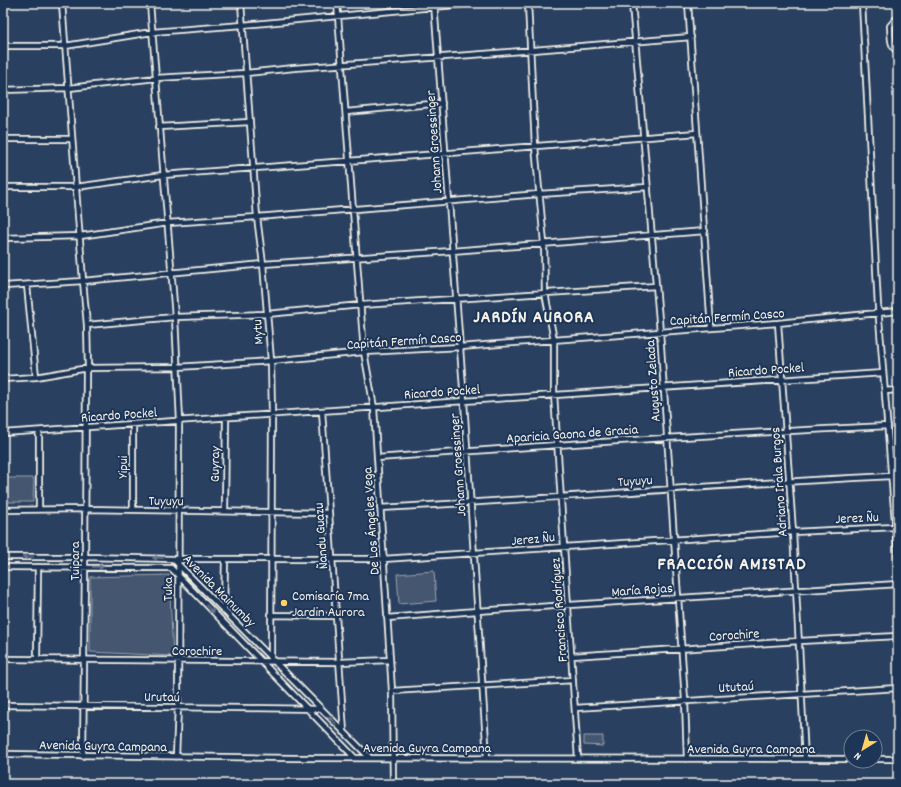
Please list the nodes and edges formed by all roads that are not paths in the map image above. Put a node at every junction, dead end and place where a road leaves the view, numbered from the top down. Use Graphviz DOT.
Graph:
graph roads {
  1 [pos="62,3"];
  2 [pos="150,3"];
  3 [pos="241,3"];
  4 [pos="337,3"];
  5 [pos="476,3"];
  6 [pos="528,3"];
  7 [pos="632,3"];
  8 [pos="688,3"];
  9 [pos="862,3"];
  10 [pos="434,5"];
  11 [pos="338,16"];
  12 [pos="898,21"];
  13 [pos="243,25"];
  14 [pos="152,32"];
  15 [pos="691,37"];
  16 [pos="635,41"];
  17 [pos="3,46"];
  18 [pos="65,46"];
  19 [pos="530,49"];
  20 [pos="898,51"];
  21 [pos="438,57"];
  22 [pos="342,64"];
  23 [pos="246,73"];
  24 [pos="156,78"];
  25 [pos="69,88"];
  26 [pos="3,90"];
  27 [pos="442,103"];
  28 [pos="346,112"];
  29 [pos="250,122"];
  30 [pos="159,127"];
  31 [pos="697,133"];
  32 [pos="643,138"];
  33 [pos="3,139"];
  34 [pos="72,139"];
  35 [pos="535,146"];
  36 [pos="445,153"];
  37 [pos="349,161"];
  38 [pos="254,169"];
  39 [pos="163,175"];
  40 [pos="3,187"];
  41 [pos="76,187"];
  42 [pos="648,187"];
  43 [pos="539,194"];
  44 [pos="449,201"];
  45 [pos="353,209"];
  46 [pos="257,217"];
  47 [pos="168,223"];
  48 [pos="704,231"];
  49 [pos="652,235"];
  50 [pos="80,236"];
  51 [pos="3,238"];
  52 [pos="544,243"];
  53 [pos="452,251"];
  54 [pos="356,258"];
  55 [pos="263,264"];
  56 [pos="171,273"];
  57 [pos="82,282"];
  58 [pos="27,285"];
  59 [pos="4,286"];
  60 [pos="656,286"];
  61 [pos="545,293"];
  62 [pos="456,299"];
  63 [pos="361,305"];
  64 [pos="898,311"];
  65 [pos="878,313"];
  66 [pos="267,314"];
  67 [pos="175,317"];
  68 [pos="778,323"];
  69 [pos="87,325"];
  70 [pos="711,328"];
  71 [pos="660,332"];
  72 [pos="554,340"];
  73 [pos="460,347"];
  74 [pos="364,352"];
  75 [pos="271,361"];
  76 [pos="177,367"];
  77 [pos="88,368"];
  78 [pos="883,373"];
  79 [pos="36,377"];
  80 [pos="3,379"];
  81 [pos="781,379"];
  82 [pos="664,388"];
  83 [pos="898,390"];
  84 [pos="885,392"];
  85 [pos="554,394"];
  86 [pos="464,400"];
  87 [pos="374,408"];
  88 [pos="322,411"];
  89 [pos="272,414"];
  90 [pos="226,418"];
  91 [pos="180,421"];
  92 [pos="133,424"];
  93 [pos="888,426"];
  94 [pos="86,428"];
  95 [pos="39,431"];
  96 [pos="785,431"];
  97 [pos="3,433"];
  98 [pos="667,438"];
  99 [pos="558,444"];
  100 [pos="467,451"];
  101 [pos="377,458"];
  102 [pos="892,476"];
  103 [pos="789,480"];
  104 [pos="671,489"];
  105 [pos="561,496"];
  106 [pos="470,503"];
  107 [pos="380,508"];
  108 [pos="39,509"];
  109 [pos="85,509"];
  110 [pos="3,510"];
  111 [pos="133,510"];
  112 [pos="179,511"];
  113 [pos="225,511"];
  114 [pos="272,512"];
  115 [pos="329,513"];
  116 [pos="896,526"];
  117 [pos="792,532"];
  118 [pos="673,540"];
  119 [pos="565,546"];
  120 [pos="473,554"];
  121 [pos="3,557"];
  122 [pos="85,557"];
  123 [pos="225,559"];
  124 [pos="272,559"];
  125 [pos="383,559"];
  126 [pos="898,559"];
  127 [pos="176,560"];
  128 [pos="332,560"];
  129 [pos="3,567"];
  130 [pos="38,567"];
  131 [pos="85,567"];
  132 [pos="178,575"];
  133 [pos="898,584"];
  134 [pos="796,590"];
  135 [pos="677,598"];
  136 [pos="568,605"];
  137 [pos="224,610"];
  138 [pos="477,611"];
  139 [pos="271,615"];
  140 [pos="336,616"];
  141 [pos="387,618"];
  142 [pos="898,636"];
  143 [pos="799,641"];
  144 [pos="682,649"];
  145 [pos="572,656"];
  146 [pos="3,659"];
  147 [pos="37,659"];
  148 [pos="84,659"];
  149 [pos="272,660"];
  150 [pos="390,660"];
  151 [pos="178,661"];
  152 [pos="260,661"];
  153 [pos="340,662"];
  154 [pos="573,680"];
  155 [pos="483,686"];
  156 [pos="898,688"];
  157 [pos="392,691"];
  158 [pos="802,694"];
  159 [pos="685,700"];
  160 [pos="3,705"];
  161 [pos="83,706"];
  162 [pos="178,707"];
  163 [pos="575,708"];
  164 [pos="308,709"];
  165 [pos="321,709"];
  166 [pos="344,732"];
  167 [pos="3,754"];
  168 [pos="83,756"];
  169 [pos="176,757"];
  170 [pos="355,758"];
  171 [pos="370,758"];
  172 [pos="393,758"];
  173 [pos="487,758"];
  174 [pos="578,758"];
  175 [pos="687,759"];
  176 [pos="805,759"];
  177 [pos="843,759"];
  178 [pos="883,759"];
  179 [pos="898,760"];
  180 [pos="393,784"];
  1 -- 18 [label="street, Tuipara"];
  2 -- 14 [label="street, Tuka"];
  3 -- 13 [label="street, Mytu"];
  4 -- 11 [label="street, De Los Ángeles Vega"];
  5 -- 10 [label="street"];
  6 -- 19 [label="street, Francisco Rodríguez"];
  7 -- 16 [label="street, Augusto Zelada"];
  8 -- 15 [label="street"];
  9 -- 65 [label="street"];
  10 -- 11 [label="street"];
  10 -- 21 [label="street, Johann Groessinger"];
  11 -- 13 [label="street"];
  11 -- 22 [label="street, De Los Ángeles Vega"];
  12 -- 20 [label="street"];
  13 -- 14 [label="street"];
  13 -- 23 [label="street, Mytu"];
  14 -- 18 [label="street"];
  14 -- 24 [label="street, Tuka"];
  15 -- 16 [label="street"];
  15 -- 31 [label="street"];
  16 -- 19 [label="street"];
  16 -- 32 [label="street, Augusto Zelada"];
  17 -- 18 [label="street"];
  18 -- 25 [label="street, Tuipara"];
  19 -- 21 [label="street"];
  19 -- 35 [label="street, Francisco Rodríguez"];
  21 -- 22 [label="street"];
  21 -- 27 [label="street, Johann Groessinger"];
  22 -- 23 [label="street"];
  22 -- 28 [label="street, De Los Ángeles Vega"];
  23 -- 24 [label="street"];
  23 -- 29 [label="street, Mytu"];
  24 -- 25 [label="street"];
  24 -- 30 [label="street, Tuka"];
  25 -- 26 [label="street"];
  25 -- 34 [label="street, Tuipara"];
  27 -- 28 [label="street"];
  27 -- 36 [label="street, Johann Groessinger"];
  28 -- 37 [label="street, De Los Ángeles Vega"];
  29 -- 30 [label="street"];
  29 -- 38 [label="street, Mytu"];
  30 -- 39 [label="street, Tuka"];
  31 -- 32 [label="street"];
  31 -- 48 [label="street"];
  32 -- 35 [label="street"];
  32 -- 42 [label="street, Augusto Zelada"];
  33 -- 34 [label="street"];
  34 -- 41 [label="street, Tuipara"];
  35 -- 36 [label="street"];
  35 -- 43 [label="street, Francisco Rodríguez"];
  36 -- 37 [label="street"];
  36 -- 44 [label="street, Johann Groessinger"];
  37 -- 38 [label="street"];
  37 -- 45 [label="street, De Los Ángeles Vega"];
  38 -- 39 [label="street"];
  38 -- 46 [label="street, Mytu"];
  39 -- 41 [label="street"];
  39 -- 47 [label="street, Tuka"];
  40 -- 41 [label="street"];
  41 -- 50 [label="street, Tuipara"];
  42 -- 43 [label="street"];
  42 -- 49 [label="street, Augusto Zelada"];
  43 -- 44 [label="street"];
  43 -- 52 [label="street, Francisco Rodríguez"];
  44 -- 45 [label="street"];
  44 -- 53 [label="street, Johann Groessinger"];
  45 -- 46 [label="street"];
  45 -- 54 [label="street, De Los Ángeles Vega"];
  46 -- 47 [label="street"];
  46 -- 55 [label="street, Mytu"];
  47 -- 50 [label="street"];
  47 -- 56 [label="street, Tuka"];
  48 -- 49 [label="street"];
  48 -- 70 [label="street"];
  49 -- 52 [label="street"];
  49 -- 60 [label="street, Augusto Zelada"];
  50 -- 51 [label="street"];
  50 -- 57 [label="street, Tuipara"];
  52 -- 53 [label="street"];
  52 -- 61 [label="street, Francisco Rodríguez"];
  53 -- 54 [label="street"];
  53 -- 62 [label="street, Johann Groessinger"];
  54 -- 55 [label="street"];
  54 -- 63 [label="street, De Los Ángeles Vega"];
  55 -- 56 [label="street"];
  55 -- 66 [label="street, Mytu"];
  56 -- 57 [label="street"];
  56 -- 67 [label="street, Tuka"];
  57 -- 58 [label="street"];
  57 -- 69 [label="street, Tuipara"];
  58 -- 59 [label="street"];
  58 -- 79 [label="street"];
  60 -- 61 [label="street"];
  60 -- 71 [label="street, Augusto Zelada"];
  61 -- 62 [label="street"];
  61 -- 72 [label="street, Francisco Rodríguez"];
  62 -- 63 [label="street"];
  62 -- 73 [label="street, Johann Groessinger"];
  63 -- 66 [label="street"];
  63 -- 74 [label="street, De Los Ángeles Vega"];
  64 -- 65 [label="street, Capitán Fermín Casco"];
  65 -- 68 [label="street, Capitán Fermín Casco"];
  65 -- 78 [label="street"];
  66 -- 67 [label="street"];
  66 -- 75 [label="street, Mytu"];
  67 -- 69 [label="street"];
  67 -- 76 [label="street, Tuka"];
  68 -- 70 [label="street, Capitán Fermín Casco"];
  68 -- 81 [label="street, Adriano Irala Burgos"];
  69 -- 77 [label="street, Tuipara"];
  70 -- 71 [label="street, Capitán Fermín Casco"];
  71 -- 72 [label="street, Capitán Fermín Casco"];
  71 -- 82 [label="street, Augusto Zelada"];
  72 -- 73 [label="street, Capitán Fermín Casco"];
  72 -- 85 [label="street, Francisco Rodríguez"];
  73 -- 74 [label="street, Capitán Fermín Casco"];
  73 -- 86 [label="street, Johann Groessinger"];
  74 -- 75 [label="street, Capitán Fermín Casco"];
  74 -- 87 [label="street, De Los Ángeles Vega"];
  75 -- 76 [label="street, Capitán Fermín Casco"];
  75 -- 89 [label="street, Mytu"];
  76 -- 77 [label="street, Capitán Fermín Casco"];
  76 -- 91 [label="street, Tuka"];
  77 -- 79 [label="street, Capitán Fermín Casco"];
  77 -- 94 [label="street, Tuipara"];
  78 -- 81 [label="street, Ricardo Pockel"];
  78 -- 84 [label="street"];
  79 -- 80 [label="street, Capitán Fermín Casco"];
  81 -- 82 [label="street, Ricardo Pockel"];
  81 -- 96 [label="street, Adriano Irala Burgos"];
  82 -- 85 [label="street, Ricardo Pockel"];
  82 -- 98 [label="street, Augusto Zelada"];
  83 -- 84 [label="street"];
  84 -- 93 [label="street"];
  85 -- 86 [label="street, Ricardo Pockel"];
  85 -- 99 [label="street, Francisco Rodríguez"];
  86 -- 87 [label="street, Ricardo Pockel"];
  86 -- 100 [label="street, Johann Groessinger"];
  87 -- 88 [label="street, Ricardo Pockel"];
  87 -- 101 [label="street, De Los Ángeles Vega"];
  88 -- 89 [label="street, Ricardo Pockel"];
  88 -- 115 [label="street, Ñandu Guazu"];
  89 -- 90 [label="street, Ricardo Pockel"];
  89 -- 114 [label="street, Mytu"];
  90 -- 91 [label="street, Ricardo Pockel"];
  90 -- 113 [label="street, Guyray"];
  91 -- 92 [label="street, Ricardo Pockel"];
  91 -- 112 [label="street, Tuka"];
  92 -- 94 [label="street, Ricardo Pockel"];
  92 -- 111 [label="street, Yipui"];
  93 -- 96 [label="street, Aparicia Gaona de Gracia"];
  93 -- 102 [label="street"];
  94 -- 95 [label="street, Ricardo Pockel"];
  94 -- 109 [label="street, Tuipara"];
  95 -- 97 [label="street, Ricardo Pockel"];
  95 -- 108 [label="street"];
  96 -- 98 [label="street, Aparicia Gaona de Gracia"];
  96 -- 103 [label="street, Adriano Irala Burgos"];
  98 -- 99 [label="street, Aparicia Gaona de Gracia"];
  98 -- 104 [label="street, Augusto Zelada"];
  99 -- 100 [label="street, Aparicia Gaona de Gracia"];
  99 -- 105 [label="street, Francisco Rodríguez"];
  100 -- 101 [label="street, Aparicia Gaona de Gracia"];
  100 -- 106 [label="street, Johann Groessinger"];
  101 -- 107 [label="street, De Los Ángeles Vega"];
  102 -- 103 [label="street, Tuyuyu"];
  102 -- 116 [label="street"];
  103 -- 104 [label="street, Tuyuyu"];
  103 -- 117 [label="street, Adriano Irala Burgos"];
  104 -- 105 [label="street, Tuyuyu"];
  104 -- 118 [label="street, Augusto Zelada"];
  105 -- 106 [label="street, Tuyuyu"];
  105 -- 119 [label="street, Francisco Rodríguez"];
  106 -- 107 [label="street, Tuyuyu"];
  106 -- 120 [label="street, Johann Groessinger"];
  107 -- 125 [label="street, De Los Ángeles Vega"];
  108 -- 109 [label="street, Tuyuyu"];
  108 -- 110 [label="street, Tuyuyu"];
  109 -- 111 [label="street, Tuyuyu"];
  109 -- 122 [label="street, Tuipara"];
  111 -- 112 [label="street, Tuyuyu"];
  112 -- 113 [label="street, Tuyuyu"];
  112 -- 127 [label="street, Tuka"];
  113 -- 114 [label="street, Tuyuyu"];
  114 -- 115 [label="street, Tuyuyu"];
  114 -- 124 [label="street, Mytu"];
  115 -- 128 [label="street, Ñandu Guazu"];
  116 -- 117 [label="street, Jerez Ñu"];
  116 -- 126 [label="street"];
  117 -- 118 [label="street, Jerez Ñu"];
  117 -- 134 [label="street, Adriano Irala Burgos"];
  118 -- 119 [label="street, Jerez Ñu"];
  118 -- 135 [label="street, Augusto Zelada"];
  119 -- 120 [label="street, Jerez Ñu"];
  119 -- 136 [label="street, Francisco Rodríguez"];
  120 -- 125 [label="street, Jerez Ñu"];
  120 -- 138 [label="street, Johann Groessinger"];
  122 -- 121 [label="street, Avenida Mainumby, one-way"];
  127 -- 122 [label="street, Avenida Mainumby, one-way"];
  122 -- 131 [label="street, Tuipara"];
  123 -- 124 [label="street, Jerez Ñu"];
  123 -- 127 [label="street, Jerez Ñu"];
  123 -- 137 [label="street"];
  124 -- 128 [label="street, Jerez Ñu"];
  124 -- 139 [label="street, Mytu"];
  125 -- 128 [label="street, Jerez Ñu"];
  125 -- 141 [label="street, De Los Ángeles Vega"];
  127 -- 132 [label="street, Tuka"];
  127 -- 137 [label="street, Avenida Mainumby"];
  128 -- 140 [label="street, Ñandu Guazu"];
  129 -- 130 [label="street, Avenida Mainumby"];
  130 -- 131 [label="street, Avenida Mainumby"];
  130 -- 147 [label="street"];
  131 -- 132 [label="street, Avenida Mainumby, one-way"];
  131 -- 148 [label="street, Tuipara"];
  132 -- 151 [label="street, Tuka"];
  132 -- 152 [label="street, Avenida Mainumby, one-way"];
  133 -- 134 [label="street, María Rojas"];
  134 -- 135 [label="street, María Rojas"];
  134 -- 143 [label="street, Adriano Irala Burgos"];
  135 -- 136 [label="street, María Rojas"];
  135 -- 144 [label="street, Augusto Zelada"];
  136 -- 138 [label="street, María Rojas"];
  136 -- 145 [label="street, Francisco Rodríguez"];
  137 -- 149 [label="street, Avenida Mainumby"];
  138 -- 141 [label="street, María Rojas"];
  138 -- 155 [label="street, Johann Groessinger"];
  139 -- 140 [label="street"];
  139 -- 149 [label="street, Mytu"];
  140 -- 153 [label="street, Ñandu Guazu"];
  141 -- 150 [label="street, De Los Ángeles Vega"];
  142 -- 143 [label="street, Corochire"];
  143 -- 144 [label="street, Corochire"];
  143 -- 158 [label="street, Adriano Irala Burgos"];
  144 -- 145 [label="street, Corochire"];
  144 -- 159 [label="street, Augusto Zelada"];
  145 -- 154 [label="street, Francisco Rodríguez"];
  146 -- 147 [label="street, Corochire"];
  147 -- 148 [label="street, Corochire"];
  148 -- 151 [label="street, Corochire"];
  148 -- 161 [label="street, Tuipara"];
  149 -- 152 [label="street, Corochire"];
  149 -- 153 [label="street, Corochire"];
  149 -- 165 [label="street, Avenida Mainumby"];
  150 -- 153 [label="street, Corochire"];
  150 -- 157 [label="street, De Los Ángeles Vega"];
  151 -- 152 [label="street, Corochire"];
  151 -- 162 [label="street, Tuka"];
  152 -- 164 [label="street, Avenida Mainumby"];
  153 -- 166 [label="street, Ñandu Guazu"];
  154 -- 155 [label="street"];
  154 -- 163 [label="street, Francisco Rodríguez"];
  155 -- 157 [label="street"];
  155 -- 173 [label="street, Johann Groessinger"];
  156 -- 158 [label="street, Ututaú"];
  157 -- 172 [label="street, De Los Ángeles Vega"];
  158 -- 159 [label="street, Ututaú"];
  158 -- 176 [label="street, Adriano Irala Burgos"];
  159 -- 163 [label="street, Ututaú"];
  159 -- 175 [label="street, Augusto Zelada"];
  160 -- 161 [label="street, Urutaú"];
  161 -- 162 [label="street, Urutaú"];
  161 -- 168 [label="street, Tuipara"];
  162 -- 164 [label="street, Urutaú"];
  162 -- 169 [label="street, Tuka"];
  163 -- 174 [label="street, Francisco Rodríguez"];
  164 -- 165 [label="street, Urutaú"];
  164 -- 170 [label="street, Avenida Mainumby"];
  166 -- 165 [label="street, Avenida Mainumby, one-way"];
  166 -- 171 [label="street, Avenida Mainumby"];
  167 -- 168 [label="street, Avenida Guyra Campana"];
  168 -- 169 [label="street, Avenida Guyra Campana"];
  169 -- 170 [label="street, Avenida Guyra Campana"];
  170 -- 171 [label="street, Avenida Guyra Campana"];
  171 -- 172 [label="street, Avenida Guyra Campana"];
  172 -- 173 [label="street, Avenida Guyra Campana"];
  172 -- 180 [label="street, De Los Ángeles Vega"];
  173 -- 174 [label="street, Avenida Guyra Campana"];
  174 -- 175 [label="street, Avenida Guyra Campana"];
  175 -- 176 [label="street, Avenida Guyra Campana"];
  176 -- 177 [label="street, Avenida Guyra Campana"];
  178 -- 179 [label="street"];
}
